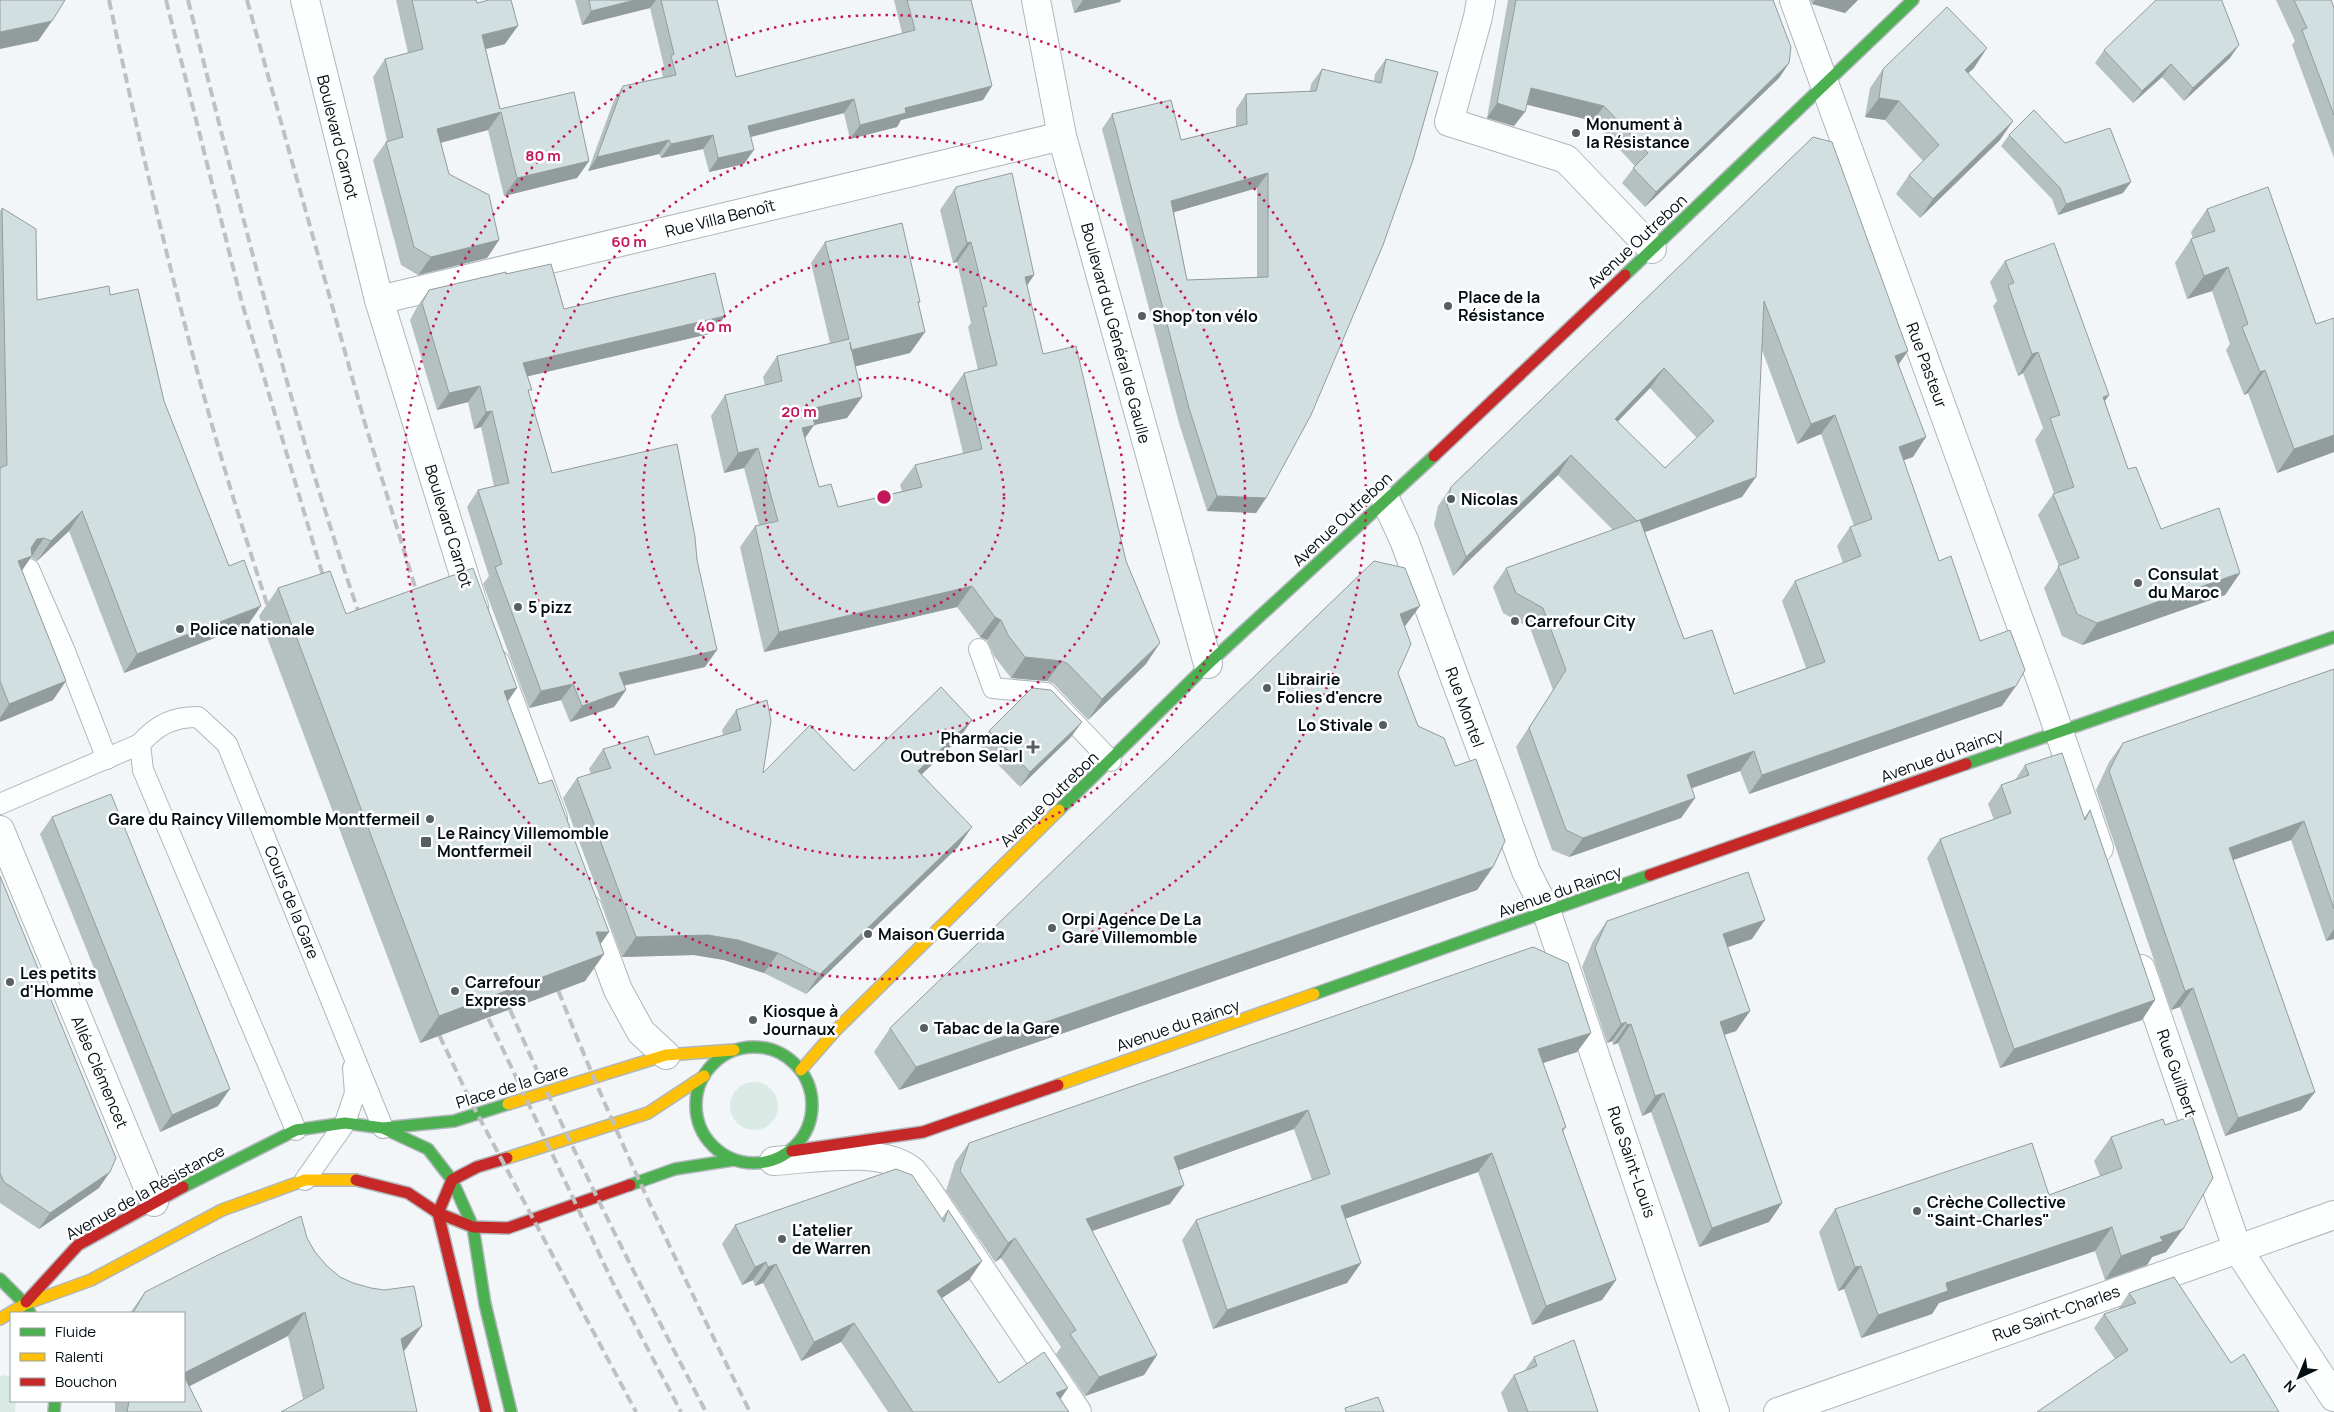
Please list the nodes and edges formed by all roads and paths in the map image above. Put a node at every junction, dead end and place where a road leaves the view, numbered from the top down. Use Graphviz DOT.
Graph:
graph roads {
  1 [pos="305,0"];
  2 [pos="1036,0"];
  3 [pos="1481,0"];
  4 [pos="1794,0"];
  5 [pos="1913,0"];
  6 [pos="1826,86"];
  7 [pos="1062,136"];
  8 [pos="1652,249"];
  9 [pos="379,300"];
  10 [pos="1386,501"];
  11 [pos="29,569"];
  12 [pos="2334,637"];
  13 [pos="979,649"];
  14 [pos="1208,664"];
  15 [pos="2060,731"];
  16 [pos="140,744"];
  17 [pos="108,758"];
  18 [pos="1111,761"];
  19 [pos="0,804"];
  20 [pos="0,830"];
  21 [pos="563,843"];
  22 [pos="2106,869"];
  23 [pos="580,889"];
  24 [pos="1547,913"];
  25 [pos="2132,944"];
  26 [pos="352,1048"];
  27 [pos="734,1050"];
  28 [pos="666,1055"];
  29 [pos="801,1070"];
  30 [pos="704,1076"];
  31 [pos="345,1123"];
  32 [pos="383,1128"];
  33 [pos="296,1130"];
  34 [pos="783,1156"];
  35 [pos="732,1160"];
  36 [pos="305,1180"];
  37 [pos="452,1180"];
  38 [pos="154,1202"];
  39 [pos="438,1213"];
  40 [pos="2334,1215"];
  41 [pos="473,1227"];
  42 [pos="2236,1248"];
  43 [pos="0,1279"];
  44 [pos="27,1308"];
  45 [pos="2334,1397"];
  46 [pos="486,1412"];
  47 [pos="512,1412"];
  48 [pos="1077,1412"];
  49 [pos="1715,1412"];
  50 [pos="1778,1412"];
  1 -- 9 [label="street, Boulevard Carnot"];
  2 -- 7 [label="street, Boulevard du Général de Gaulle"];
  3 -- 8 [label="street"];
  4 -- 6 [label="street, Rue Pasteur"];
  5 -- 6 [label="main road, Avenue Outrebon"];
  6 -- 8 [label="main road, Avenue Outrebon"];
  6 -- 15 [label="street, Rue Pasteur"];
  7 -- 9 [label="street, Rue Villa Benoît"];
  7 -- 14 [label="street, Boulevard du Général de Gaulle"];
  8 -- 10 [label="main road, Avenue Outrebon"];
  9 -- 21 [label="street, Boulevard Carnot"];
  10 -- 14 [label="main road, Avenue Outrebon"];
  10 -- 24 [label="street, Rue Montel"];
  11 -- 17 [label="lane"];
  12 -- 15 [label="main road, Avenue du Raincy"];
  13 -- 18 [label="lane"];
  14 -- 18 [label="main road, Avenue Outrebon"];
  15 -- 22 [label="street"];
  15 -- 24 [label="main road, Avenue du Raincy"];
  16 -- 17 [label="lane, Cours de la Gare"];
  16 -- 26 [label="lane, Cours de la Gare"];
  16 -- 33 [label="lane"];
  17 -- 19 [label="lane, Cours de la Gare"];
  18 -- 29 [label="main road, Avenue Outrebon"];
  20 -- 38 [label="street, Allée Clémencet"];
  23 -- 28 [label="street"];
  24 -- 34 [label="main road, Avenue du Raincy"];
  24 -- 49 [label="street, Rue Saint-Louis"];
  25 -- 42 [label="street, Rue Guilbert"];
  26 -- 31 [label="lane, Cours de la Gare"];
  26 -- 32 [label="lane, Cours de la Gare"];
  27 -- 28 [label="main road, Place de la Gare"];
  27 -- 29 [label="main road, Place de la Gare"];
  27 -- 30 [label="main road, Place de la Gare"];
  28 -- 32 [label="main road, Place de la Gare"];
  29 -- 34 [label="main road, Place de la Gare"];
  30 -- 35 [label="main road, Place de la Gare"];
  30 -- 37 [label="main road"];
  31 -- 32 [label="main road, Place de la Gare"];
  31 -- 33 [label="main road, Place de la Gare"];
  31 -- 36 [label="lane, Cours de la Gare"];
  32 -- 37 [label="main road"];
  33 -- 38 [label="main road, Avenue de la Résistance"];
  34 -- 35 [label="main road, Place de la Gare"];
  34 -- 48 [label="street"];
  35 -- 41 [label="main road, Place de la Gare"];
  36 -- 39 [label="main road, Place de la Gare"];
  36 -- 44 [label="main road, Avenue de la Résistance"];
  37 -- 39 [label="main road"];
  37 -- 41 [label="main road"];
  38 -- 44 [label="main road, Avenue de la Résistance"];
  39 -- 41 [label="main road, Place de la Gare"];
  39 -- 46 [label="main road"];
  40 -- 42 [label="street, Rue Saint-Charles"];
  41 -- 47 [label="main road"];
  42 -- 45 [label="street, Rue Guilbert"];
  42 -- 50 [label="street, Rue Saint-Charles"];
  43 -- 44 [label="main road"];
}
